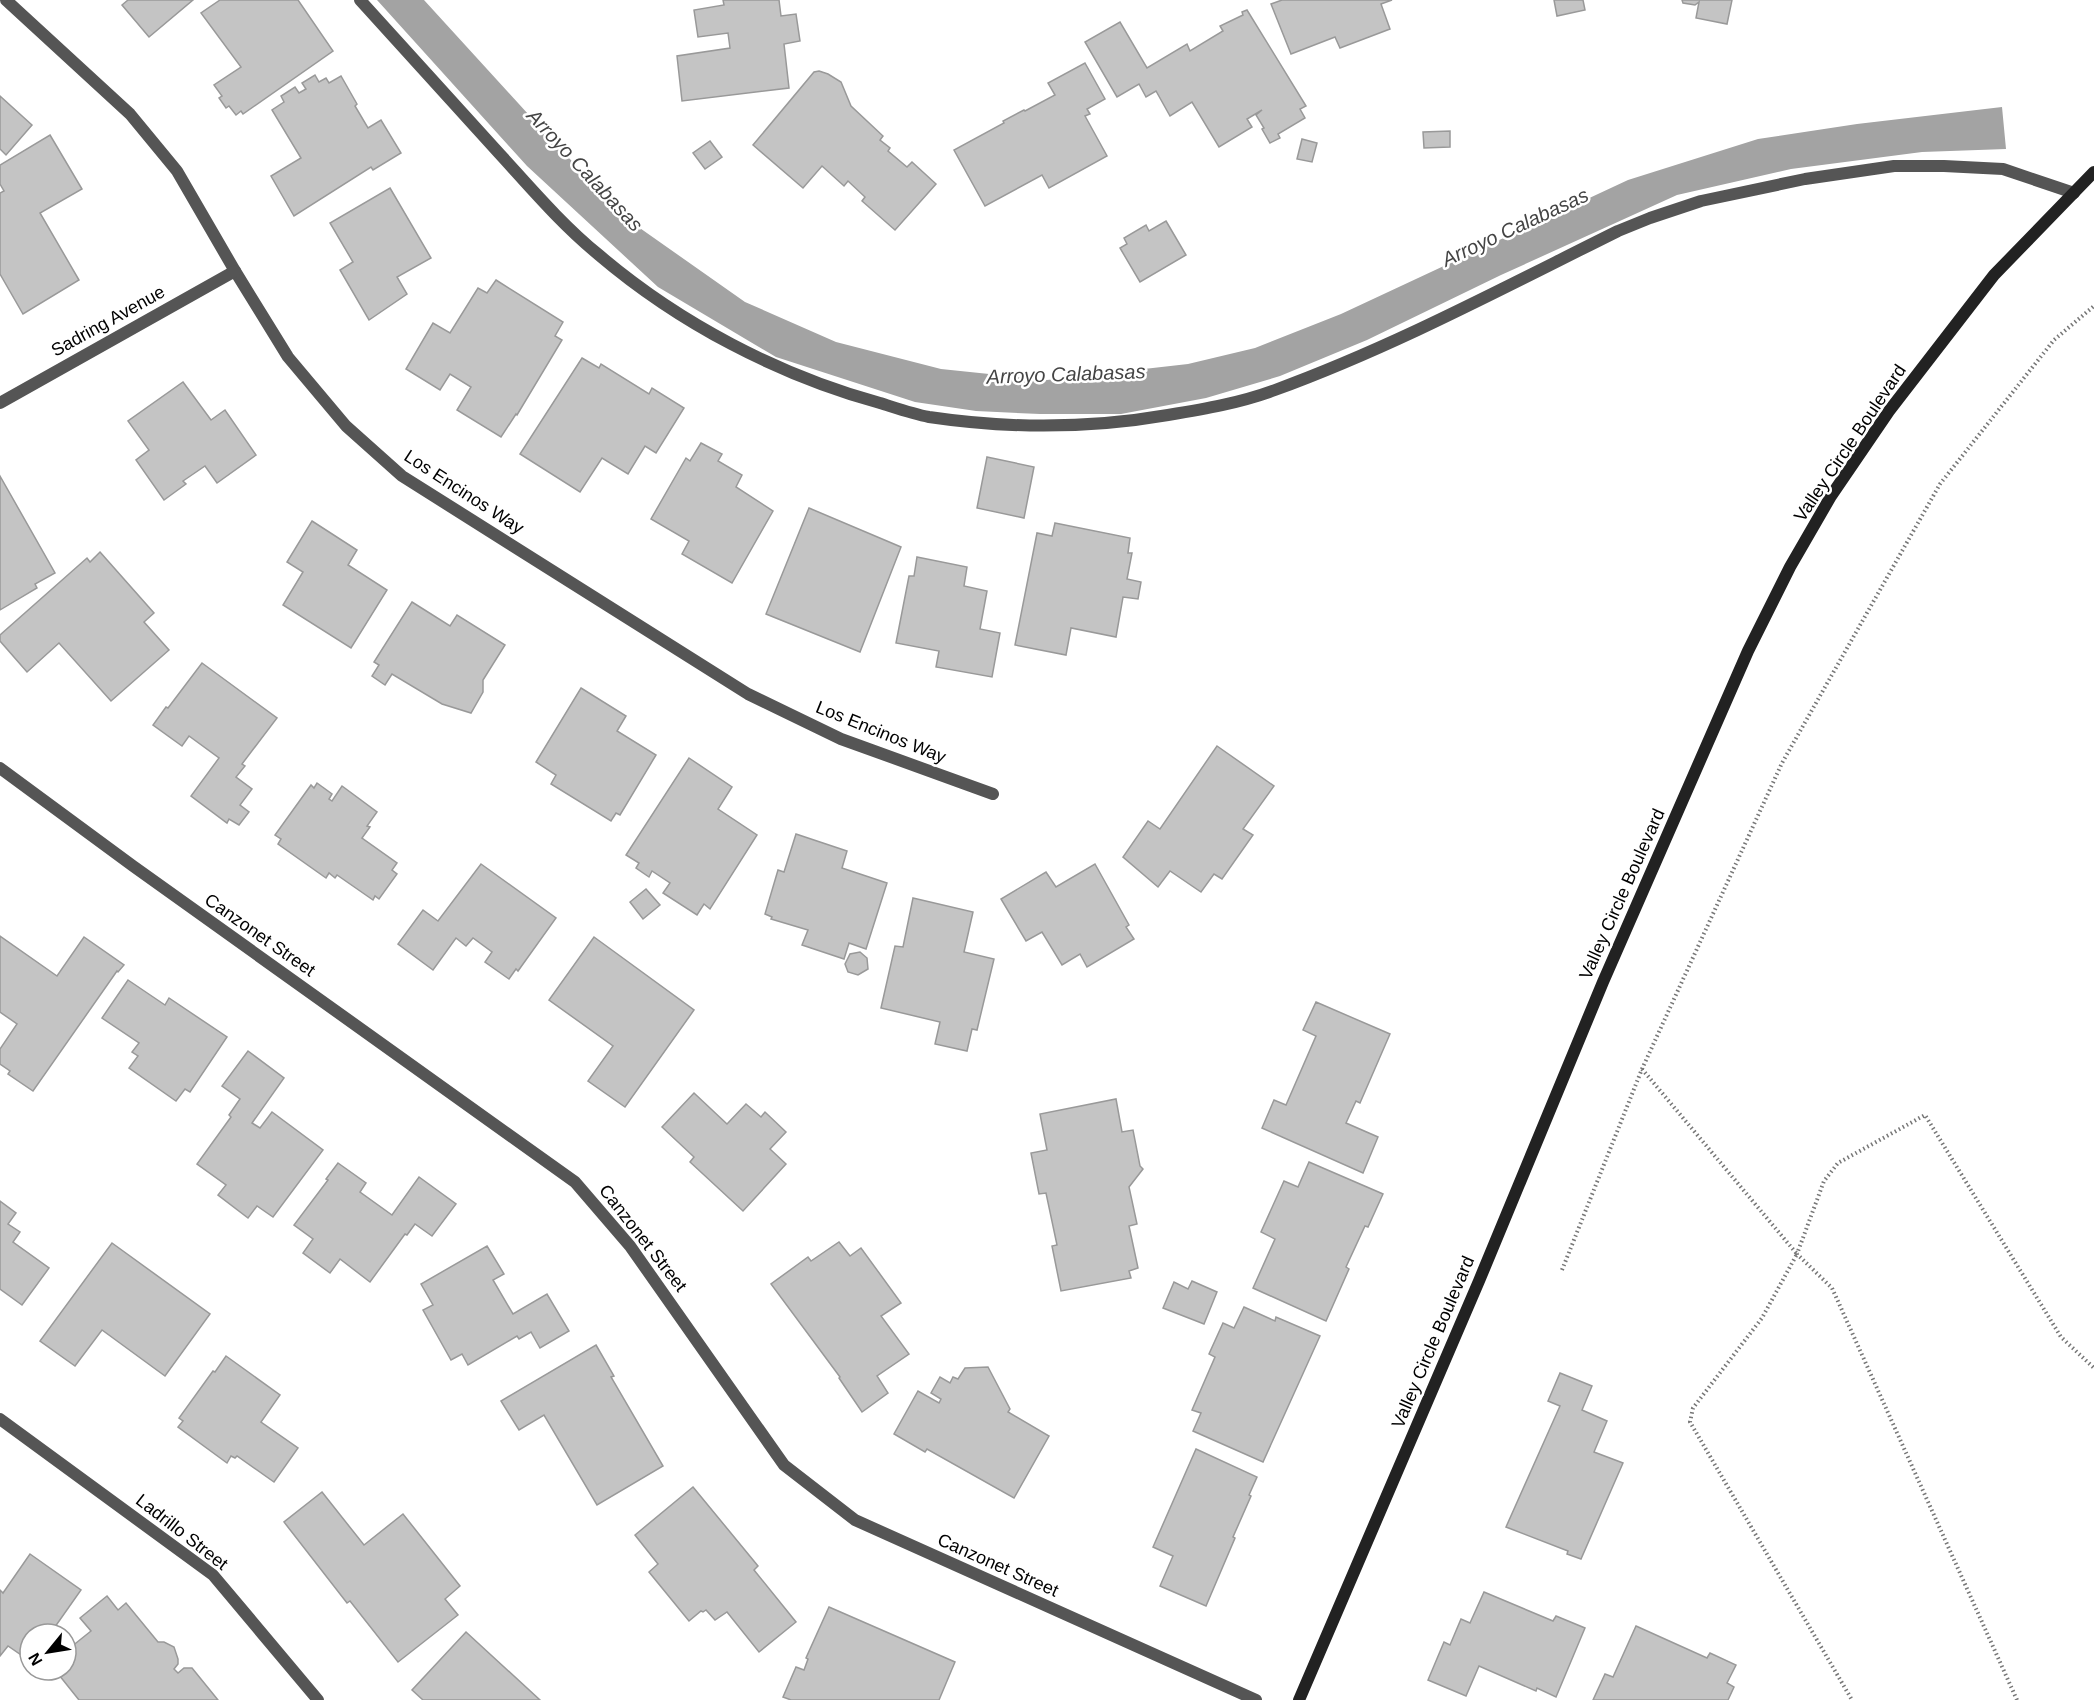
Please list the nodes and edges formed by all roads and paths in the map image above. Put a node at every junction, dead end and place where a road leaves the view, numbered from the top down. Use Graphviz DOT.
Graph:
graph roads {
  1 [pos="6,0"];
  2 [pos="360,0"];
  3 [pos="2094,172"];
  4 [pos="2074,193"];
  5 [pos="235,271"];
  6 [pos="2094,306"];
  7 [pos="0,403"];
  8 [pos="0,768"];
  9 [pos="993,794"];
  10 [pos="1642,1069"];
  11 [pos="1797,1254"];
  12 [pos="1562,1270"];
  13 [pos="2094,1368"];
  14 [pos="0,1419"];
  15 [pos="318,1700"];
  16 [pos="1256,1700"];
  17 [pos="1299,1700"];
  18 [pos="1852,1700"];
  19 [pos="2017,1700"];
  1 -- 5 [label="street, Los Encinos Way"];
  2 -- 4 [label="street"];
  3 -- 4 [label="main road, Valley Circle Boulevard"];
  4 -- 17 [label="main road, Valley Circle Boulevard"];
  5 -- 7 [label="street, Sadring Avenue"];
  5 -- 9 [label="street, Los Encinos Way"];
  6 -- 10 [label="path"];
  8 -- 16 [label="street, Canzonet Street"];
  10 -- 11 [label="path"];
  10 -- 12 [label="path"];
  11 -- 13 [label="path"];
  11 -- 18 [label="path"];
  11 -- 19 [label="path"];
  14 -- 15 [label="street, Ladrillo Street"];
}
